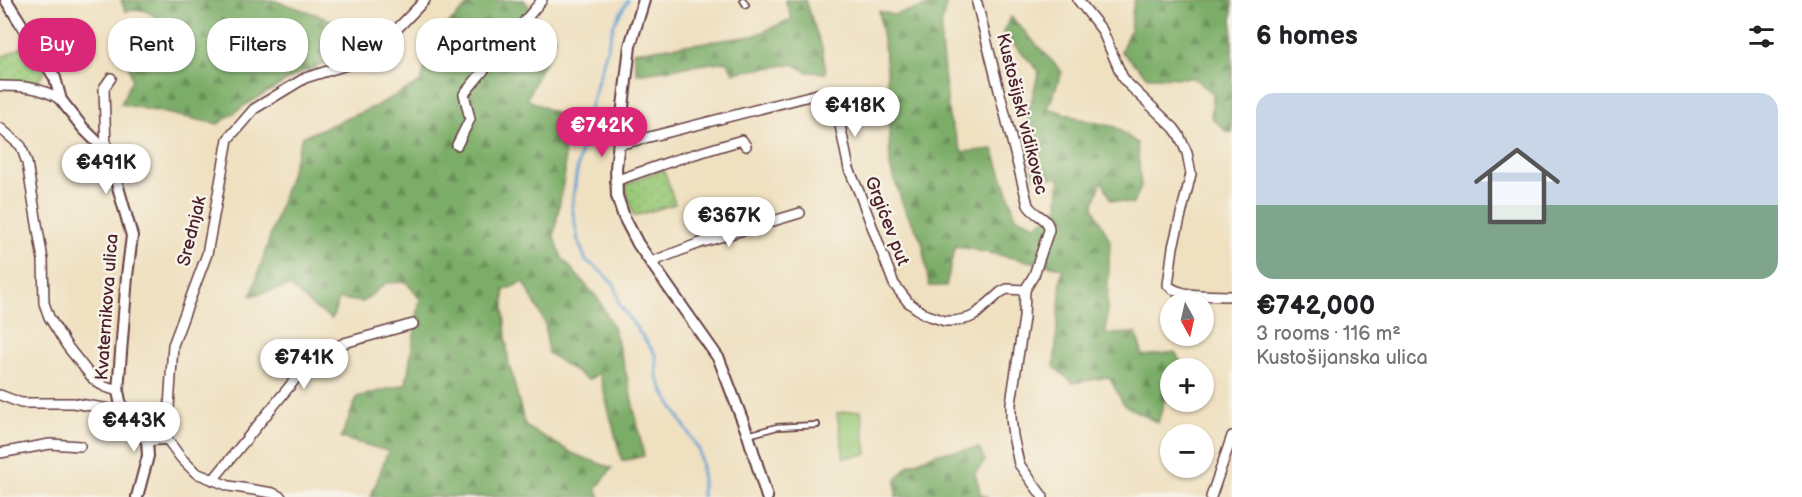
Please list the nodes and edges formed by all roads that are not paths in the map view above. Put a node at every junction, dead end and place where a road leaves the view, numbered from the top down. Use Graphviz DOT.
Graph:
graph roads {
  1 [pos="6,0"];
  2 [pos="425,0"];
  3 [pos="542,0"];
  4 [pos="644,0"];
  5 [pos="1078,0"];
  6 [pos="977,3"];
  7 [pos="111,78"];
  8 [pos="0,86"];
  9 [pos="61,100"];
  10 [pos="0,128"];
  11 [pos="458,145"];
  12 [pos="618,145"];
  13 [pos="746,146"];
  14 [pos="106,151"];
  15 [pos="615,181"];
  16 [pos="800,213"];
  17 [pos="651,262"];
  18 [pos="1025,291"];
  19 [pos="1232,296"];
  20 [pos="413,324"];
  21 [pos="118,391"];
  22 [pos="0,395"];
  23 [pos="122,411"];
  24 [pos="817,425"];
  25 [pos="748,435"];
  26 [pos="1232,435"];
  27 [pos="167,439"];
  28 [pos="147,441"];
  29 [pos="80,446"];
  30 [pos="0,453"];
  31 [pos="213,480"];
  32 [pos="137,497"];
  33 [pos="281,497"];
  34 [pos="766,497"];
  35 [pos="1043,497"];
  36 [pos="1211,497"];
  1 -- 9 [label="street, Kvaternikova ulica"];
  2 -- 27 [label="street, Srednjak"];
  3 -- 11 [label="street"];
  4 -- 12 [label="street"];
  5 -- 19 [label="street"];
  6 -- 18 [label="street, Kustošijski vidikovec"];
  7 -- 14 [label="street"];
  8 -- 9 [label="street"];
  9 -- 14 [label="street, Kvaternikova ulica"];
  10 -- 21 [label="street"];
  12 -- 15 [label="street"];
  12 -- 18 [label="street, Grgićev put"];
  13 -- 15 [label="street"];
  14 -- 21 [label="street, Kvaternikova ulica"];
  15 -- 17 [label="street"];
  16 -- 17 [label="street"];
  17 -- 25 [label="street"];
  18 -- 35 [label="street, Kustošijski vidikovec"];
  20 -- 31 [label="street"];
  21 -- 23 [label="street, Kvaternikova ulica"];
  22 -- 23 [label="street"];
  23 -- 28 [label="street, Kvaternikova ulica"];
  24 -- 25 [label="lane"];
  25 -- 34 [label="street"];
  26 -- 36 [label="street"];
  27 -- 28 [label="street"];
  27 -- 31 [label="street"];
  28 -- 32 [label="street"];
  29 -- 30 [label="street"];
  31 -- 33 [label="street"];
}
